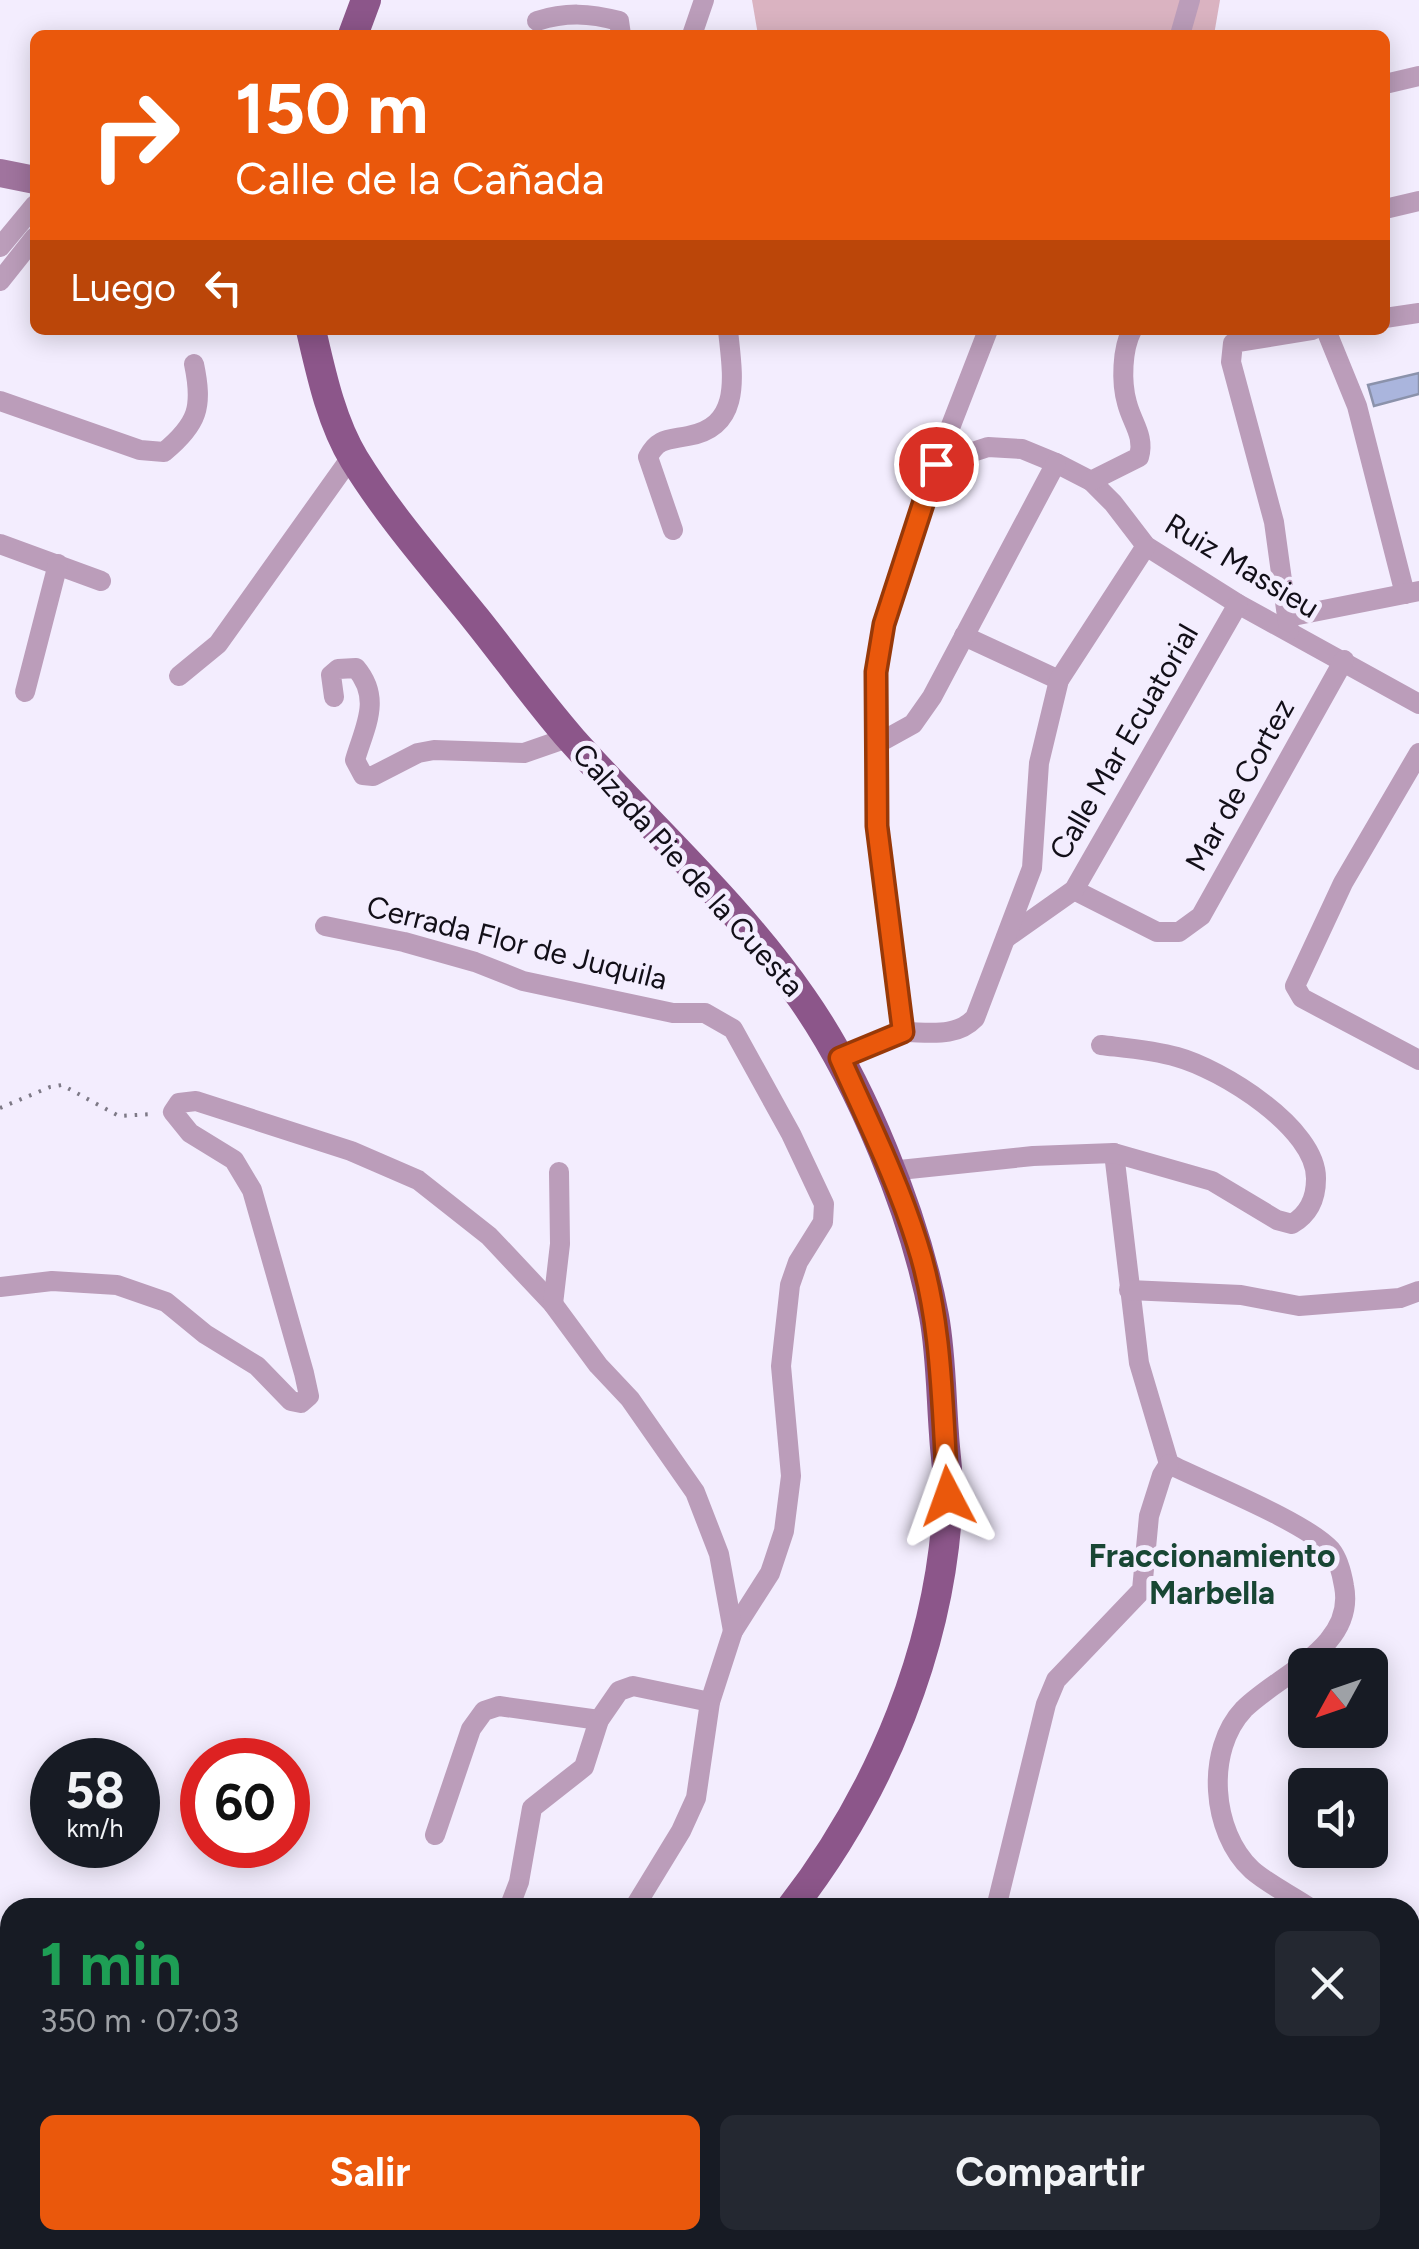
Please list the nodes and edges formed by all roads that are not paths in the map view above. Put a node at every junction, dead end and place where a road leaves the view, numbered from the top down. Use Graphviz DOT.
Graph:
graph roads {
  1 [pos="366,0"];
  2 [pos="704,0"];
  3 [pos="1190,0"];
  4 [pos="537,21"];
  5 [pos="355,30"];
  6 [pos="620,30"];
  7 [pos="694,30"];
  8 [pos="1181,30"];
  9 [pos="1419,76"];
  10 [pos="1390,83"];
  11 [pos="0,173"];
  12 [pos="30,179"];
  13 [pos="1419,201"];
  14 [pos="1390,208"];
  15 [pos="30,211"];
  16 [pos="30,243"];
  17 [pos="0,247"];
  18 [pos="0,280"];
  19 [pos="1419,313"];
  20 [pos="1390,317"];
  21 [pos="312,335"];
  22 [pos="729,335"];
  23 [pos="981,335"];
  24 [pos="1130,335"];
  25 [pos="1282,335"];
  26 [pos="1328,335"];
  27 [pos="194,364"];
  28 [pos="0,401"];
  29 [pos="352,456"];
  30 [pos="1056,463"];
  31 [pos="936,464"];
  32 [pos="1091,481"];
  33 [pos="673,530"];
  34 [pos="0,544"];
  35 [pos="1146,546"];
  36 [pos="58,564"];
  37 [pos="101,581"];
  38 [pos="1412,592"];
  39 [pos="1238,604"];
  40 [pos="1288,624"];
  41 [pos="964,636"];
  42 [pos="1344,660"];
  43 [pos="180,676"];
  44 [pos="1059,680"];
  45 [pos="25,692"];
  46 [pos="334,697"];
  47 [pos="1419,704"];
  48 [pos="570,737"];
  49 [pos="875,745"];
  50 [pos="1419,753"];
  51 [pos="1074,890"];
  52 [pos="326,926"];
  53 [pos="1006,938"];
  54 [pos="903,1032"];
  55 [pos="1101,1044"];
  56 [pos="840,1058"];
  57 [pos="1419,1060"];
  58 [pos="1114,1153"];
  59 [pos="558,1172"];
  60 [pos="890,1172"];
  61 [pos="0,1287"];
  62 [pos="1129,1290"];
  63 [pos="1419,1291"];
  64 [pos="554,1304"];
  65 [pos="1169,1464"];
  66 [pos="733,1631"];
  67 [pos="710,1702"];
  68 [pos="599,1720"];
  69 [pos="435,1836"];
  70 [pos="513,1898"];
  71 [pos="640,1898"];
  72 [pos="799,1898"];
  73 [pos="998,1898"];
  74 [pos="1295,1898"];
  1 -- 5 [label="main road"];
  2 -- 7 [label="street"];
  3 -- 8 [label="street"];
  4 -- 6 [label="street"];
  9 -- 10 [label="street"];
  11 -- 12 [label="main road"];
  13 -- 14 [label="street"];
  15 -- 17 [label="street"];
  16 -- 18 [label="street"];
  19 -- 20 [label="street"];
  21 -- 29 [label="main road, Calzada Pie de la Cuesta"];
  22 -- 33 [label="street"];
  23 -- 31 [label="street"];
  24 -- 32 [label="street"];
  25 -- 40 [label="street"];
  26 -- 38 [label="street"];
  27 -- 28 [label="street"];
  29 -- 43 [label="street"];
  29 -- 48 [label="main road, Calzada Pie de la Cuesta"];
  30 -- 31 [label="street, Ruiz Massieu"];
  30 -- 32 [label="street, Ruiz Massieu"];
  30 -- 41 [label="street"];
  31 -- 49 [label="street"];
  32 -- 35 [label="street, Ruiz Massieu"];
  34 -- 36 [label="street"];
  35 -- 39 [label="street, Ruiz Massieu"];
  35 -- 44 [label="street"];
  36 -- 37 [label="street"];
  36 -- 45 [label="street"];
  38 -- 40 [label="street"];
  39 -- 40 [label="street, Ruiz Massieu"];
  39 -- 51 [label="street, Calle Mar Ecuatorial"];
  40 -- 42 [label="street, Ruiz Massieu"];
  41 -- 44 [label="street"];
  41 -- 49 [label="street"];
  42 -- 47 [label="street, Ruiz Massieu"];
  42 -- 51 [label="street, Mar de Cortez"];
  44 -- 53 [label="street"];
  46 -- 48 [label="street"];
  48 -- 56 [label="main road, Calzada Pie de la Cuesta"];
  49 -- 54 [label="street"];
  50 -- 57 [label="street"];
  51 -- 53 [label="street, Calle Mar Ecuatorial"];
  52 -- 66 [label="street, Cerrada Flor de Juquila"];
  53 -- 54 [label="street"];
  54 -- 56 [label="street"];
  55 -- 58 [label="street"];
  56 -- 60 [label="main road, Calzada Pie de la Cuesta"];
  58 -- 60 [label="street"];
  58 -- 62 [label="street"];
  59 -- 64 [label="street"];
  60 -- 72 [label="main road, Calzada Pie de la Cuesta"];
  61 -- 64 [label="street"];
  62 -- 63 [label="street"];
  62 -- 65 [label="street"];
  64 -- 66 [label="street"];
  65 -- 73 [label="street"];
  65 -- 74 [label="street"];
  66 -- 67 [label="street"];
  67 -- 68 [label="street"];
  67 -- 71 [label="street"];
  68 -- 69 [label="street"];
  68 -- 70 [label="street"];
}
